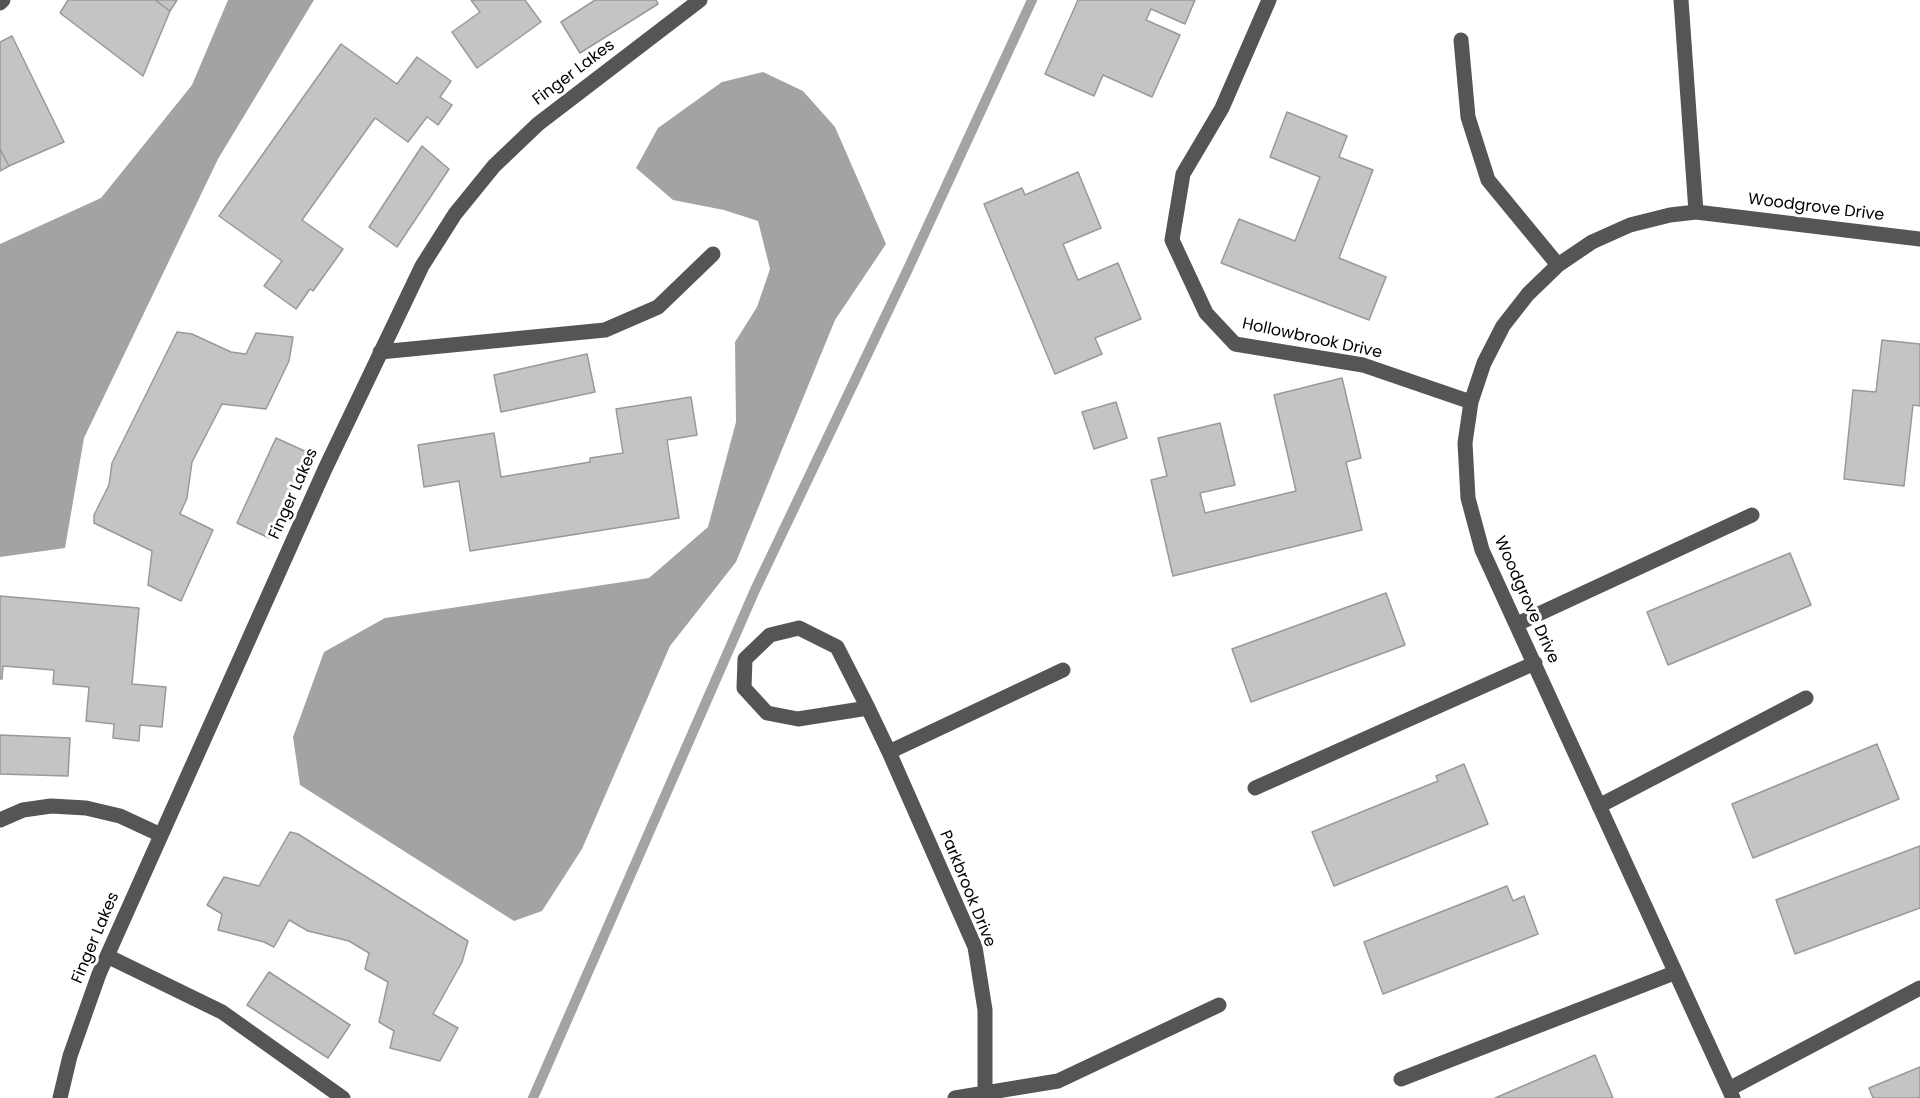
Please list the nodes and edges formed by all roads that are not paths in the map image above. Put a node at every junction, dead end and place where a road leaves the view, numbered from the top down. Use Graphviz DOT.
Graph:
graph roads {
  1 [pos="700,0"];
  2 [pos="1269,0"];
  3 [pos="1681,0"];
  4 [pos="1461,40"];
  5 [pos="1696,212"];
  6 [pos="1920,239"];
  7 [pos="713,254"];
  8 [pos="1558,265"];
  9 [pos="380,352"];
  10 [pos="1471,402"];
  11 [pos="1752,515"];
  12 [pos="1517,624"];
  13 [pos="1535,663"];
  14 [pos="1063,670"];
  15 [pos="1806,698"];
  16 [pos="868,708"];
  17 [pos="889,752"];
  18 [pos="1255,788"];
  19 [pos="1599,806"];
  20 [pos="0,820"];
  21 [pos="161,835"];
  22 [pos="107,956"];
  23 [pos="1674,973"];
  24 [pos="1920,988"];
  25 [pos="1219,1005"];
  26 [pos="1401,1080"];
  27 [pos="1731,1093"];
  28 [pos="985,1095"];
  29 [pos="60,1098"];
  30 [pos="343,1098"];
  31 [pos="955,1098"];
  1 -- 9 [label="street, Finger Lakes"];
  2 -- 10 [label="street, Hollowbrook Drive"];
  3 -- 5 [label="street"];
  4 -- 8 [label="street"];
  5 -- 6 [label="street, Woodgrove Drive"];
  5 -- 8 [label="street, Woodgrove Drive"];
  7 -- 9 [label="street"];
  8 -- 10 [label="street, Woodgrove Drive"];
  9 -- 21 [label="street, Finger Lakes"];
  10 -- 12 [label="street, Woodgrove Drive"];
  11 -- 12 [label="street"];
  12 -- 13 [label="street, Woodgrove Drive"];
  13 -- 18 [label="street"];
  13 -- 19 [label="street, Woodgrove Drive"];
  14 -- 17 [label="street"];
  15 -- 19 [label="street"];
  16 -- 16 [label="street, Parkbrook Drive"];
  16 -- 17 [label="street, Parkbrook Drive"];
  17 -- 28 [label="street, Parkbrook Drive"];
  19 -- 23 [label="street, Woodgrove Drive"];
  20 -- 21 [label="street"];
  21 -- 22 [label="street, Finger Lakes"];
  22 -- 29 [label="street, Finger Lakes"];
  22 -- 30 [label="street"];
  23 -- 26 [label="street"];
  23 -- 27 [label="street, Woodgrove Drive"];
  24 -- 27 [label="street"];
  25 -- 28 [label="street"];
  28 -- 31 [label="street"];
}
